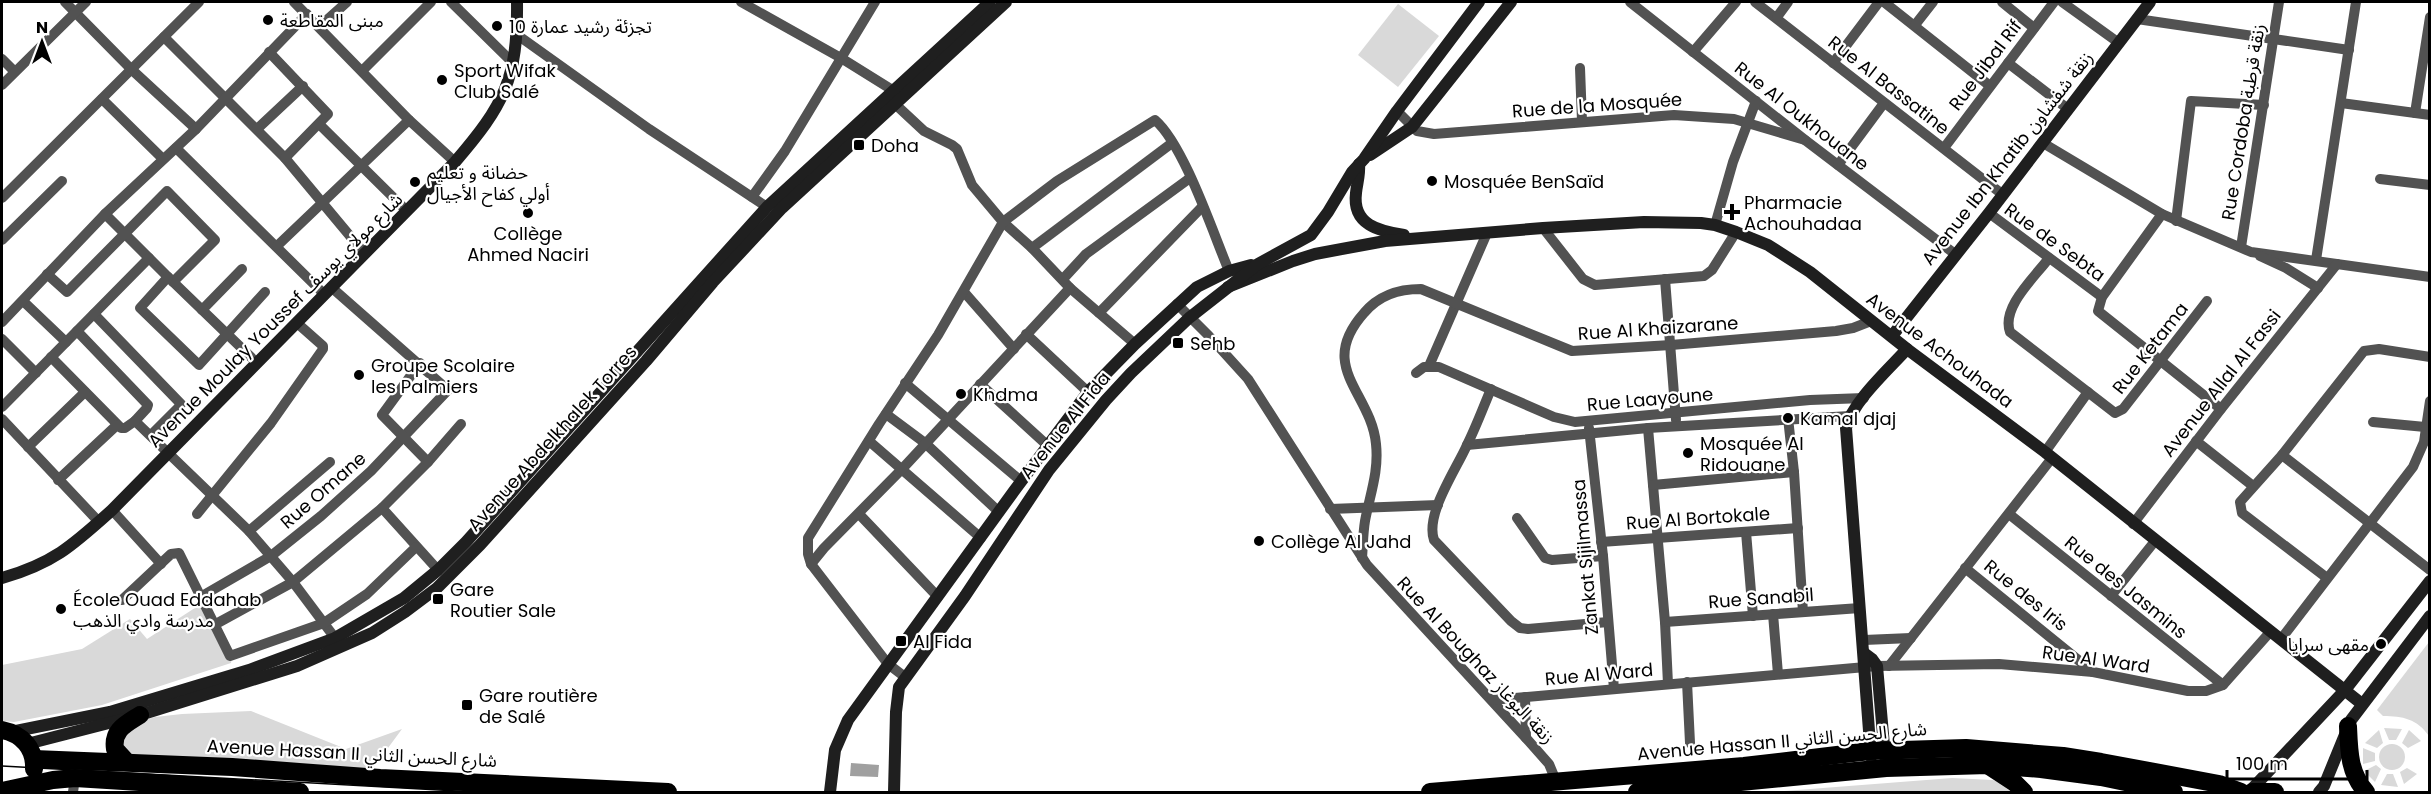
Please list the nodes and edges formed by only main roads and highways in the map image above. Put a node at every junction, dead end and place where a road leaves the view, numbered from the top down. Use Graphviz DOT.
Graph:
graph roads {
  1 [pos="140,715"];
  2 [pos="2348,726"];
  3 [pos="6,731"];
  4 [pos="31,752"];
  5 [pos="126,762"];
  6 [pos="1988,765"];
  7 [pos="23,785"];
  8 [pos="74,785"];
  9 [pos="2,791"];
  10 [pos="265,791"];
  11 [pos="300,792"];
  12 [pos="668,792"];
  13 [pos="1430,792"];
  14 [pos="1637,792"];
  15 [pos="2024,792"];
  16 [pos="2174,792"];
  17 [pos="2241,792"];
  18 [pos="2250,792"];
  19 [pos="2275,792"];
  20 [pos="2366,792"];
  1 -- 5 [label="highway"];
  2 -- 20 [label="highway"];
  3 -- 4 [label="highway"];
  4 -- 5 [label="highway, Avenue Hassan II شارع الحسن الثاني"];
  4 -- 7 [label="highway"];
  5 -- 12 [label="highway, Avenue Hassan II شارع الحسن الثاني"];
  6 -- 14 [label="highway, Avenue Hassan II شارع الحسن الثاني"];
  6 -- 15 [label="highway"];
  6 -- 16 [label="highway, Avenue Hassan II شارع الحسن الثاني"];
  7 -- 8 [label="highway"];
  7 -- 9 [label="highway"];
  8 -- 10 [label="highway"];
  10 -- 11 [label="highway"];
  13 -- 17 [label="highway, Avenue Hassan II شارع الحسن الثاني"];
  18 -- 19 [label="highway"];
}
